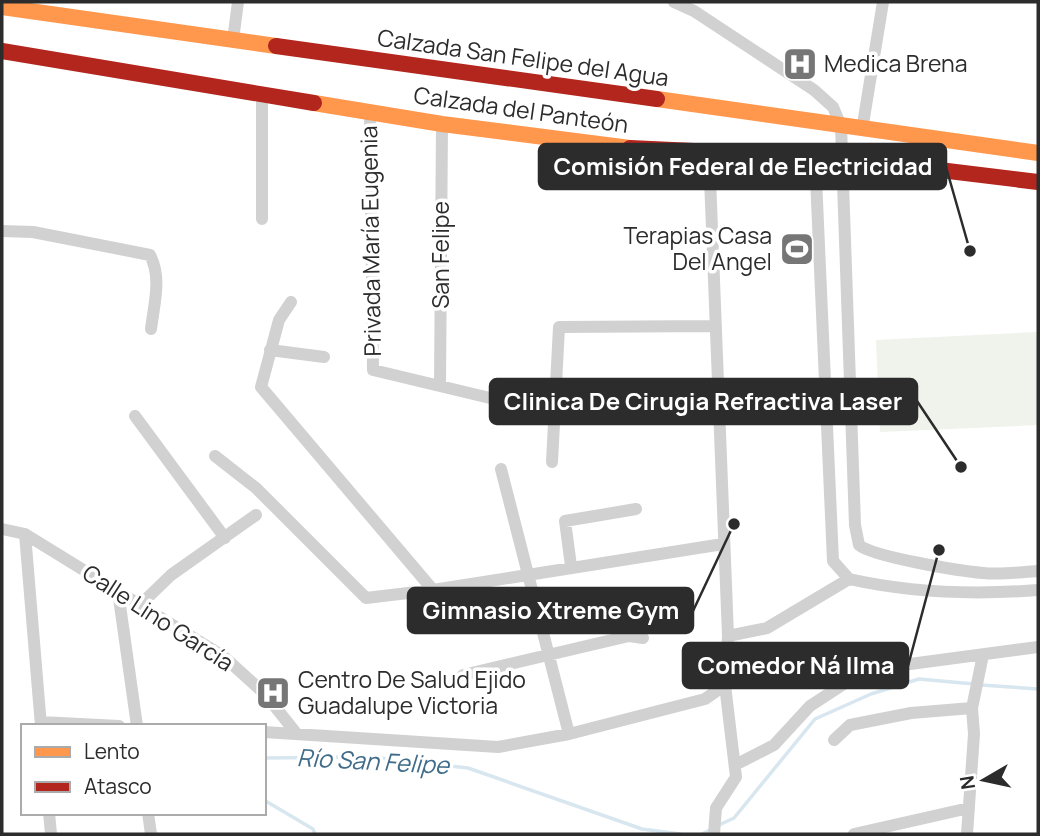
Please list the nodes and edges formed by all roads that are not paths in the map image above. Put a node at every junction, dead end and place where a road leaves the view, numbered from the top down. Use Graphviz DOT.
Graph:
graph roads {
  1 [pos="238,2"];
  2 [pos="674,2"];
  3 [pos="883,2"];
  4 [pos="2,6"];
  5 [pos="233,40"];
  6 [pos="2,51"];
  7 [pos="262,93"];
  8 [pos="370,111"];
  9 [pos="442,124"];
  10 [pos="841,126"];
  11 [pos="862,130"];
  12 [pos="709,153"];
  13 [pos="1038,153"];
  14 [pos="815,156"];
  15 [pos="841,158"];
  16 [pos="1038,183"];
  17 [pos="262,219"];
  18 [pos="2,231"];
  19 [pos="291,302"];
  20 [pos="716,326"];
  21 [pos="151,329"];
  22 [pos="270,350"];
  23 [pos="324,357"];
  24 [pos="440,386"];
  25 [pos="555,404"];
  26 [pos="135,416"];
  27 [pos="215,456"];
  28 [pos="552,462"];
  29 [pos="501,469"];
  30 [pos="636,509"];
  31 [pos="256,515"];
  32 [pos="2,528"];
  33 [pos="25,534"];
  34 [pos="225,538"];
  35 [pos="723,544"];
  36 [pos="571,566"];
  37 [pos="1038,571"];
  38 [pos="530,573"];
  39 [pos="849,579"];
  40 [pos="433,590"];
  41 [pos="1038,590"];
  42 [pos="118,591"];
  43 [pos="140,605"];
  44 [pos="728,636"];
  45 [pos="643,638"];
  46 [pos="1038,647"];
  47 [pos="550,655"];
  48 [pos="983,655"];
  49 [pos="463,675"];
  50 [pos="725,685"];
  51 [pos="972,704"];
  52 [pos="41,724"];
  53 [pos="137,724"];
  54 [pos="266,732"];
  55 [pos="296,733"];
  56 [pos="569,734"];
  57 [pos="834,740"];
  58 [pos="735,765"];
  59 [pos="970,807"];
  60 [pos="49,815"];
  61 [pos="148,815"];
  62 [pos="51,834"];
  63 [pos="151,834"];
  64 [pos="714,834"];
  65 [pos="854,834"];
  66 [pos="967,834"];
  1 -- 5 [label="street"];
  2 -- 10 [label="street"];
  3 -- 11 [label="street"];
  4 -- 5 [label="street, Calzada San Felipe del Agua"];
  5 -- 10 [label="street, Calzada San Felipe del Agua"];
  6 -- 7 [label="street, Calzada del Panteón"];
  7 -- 8 [label="street, Calzada del Panteón"];
  7 -- 17 [label="street"];
  8 -- 9 [label="street, Calzada del Panteón"];
  8 -- 24 [label="street, Privada María Eugenia"];
  9 -- 12 [label="street, Calzada del Panteón"];
  9 -- 24 [label="street, San Felipe"];
  10 -- 11 [label="street, Calzada San Felipe del Agua"];
  10 -- 15 [label="street"];
  11 -- 13 [label="street, Calzada San Felipe del Agua"];
  12 -- 14 [label="street, Calzada del Panteón"];
  12 -- 20 [label="street"];
  14 -- 15 [label="street, Calzada del Panteón"];
  14 -- 39 [label="street"];
  15 -- 16 [label="street, Calzada del Panteón"];
  15 -- 37 [label="street"];
  18 -- 21 [label="street"];
  19 -- 22 [label="street"];
  20 -- 25 [label="street"];
  20 -- 35 [label="street"];
  22 -- 23 [label="street"];
  22 -- 40 [label="street"];
  24 -- 25 [label="street"];
  25 -- 28 [label="street"];
  26 -- 34 [label="street"];
  27 -- 40 [label="street"];
  29 -- 38 [label="street"];
  30 -- 36 [label="street"];
  31 -- 34 [label="street"];
  32 -- 33 [label="street, Calle Lino García"];
  33 -- 42 [label="street, Calle Lino García"];
  33 -- 52 [label="street"];
  34 -- 43 [label="street"];
  35 -- 36 [label="street"];
  35 -- 44 [label="street"];
  36 -- 38 [label="street"];
  38 -- 40 [label="street"];
  38 -- 47 [label="street"];
  39 -- 41 [label="street"];
  39 -- 44 [label="street"];
  42 -- 43 [label="street, Calle Lino García"];
  42 -- 53 [label="street"];
  43 -- 55 [label="street, Calle Lino García"];
  44 -- 50 [label="street"];
  45 -- 47 [label="street"];
  46 -- 48 [label="street"];
  47 -- 49 [label="street"];
  47 -- 56 [label="street"];
  48 -- 51 [label="street"];
  48 -- 58 [label="street"];
  50 -- 56 [label="street"];
  50 -- 58 [label="street"];
  51 -- 57 [label="street"];
  51 -- 59 [label="street"];
  54 -- 55 [label="street"];
  55 -- 56 [label="street"];
  58 -- 64 [label="street"];
  59 -- 65 [label="street"];
  59 -- 66 [label="street"];
  60 -- 62 [label="street"];
  61 -- 63 [label="street"];
}
